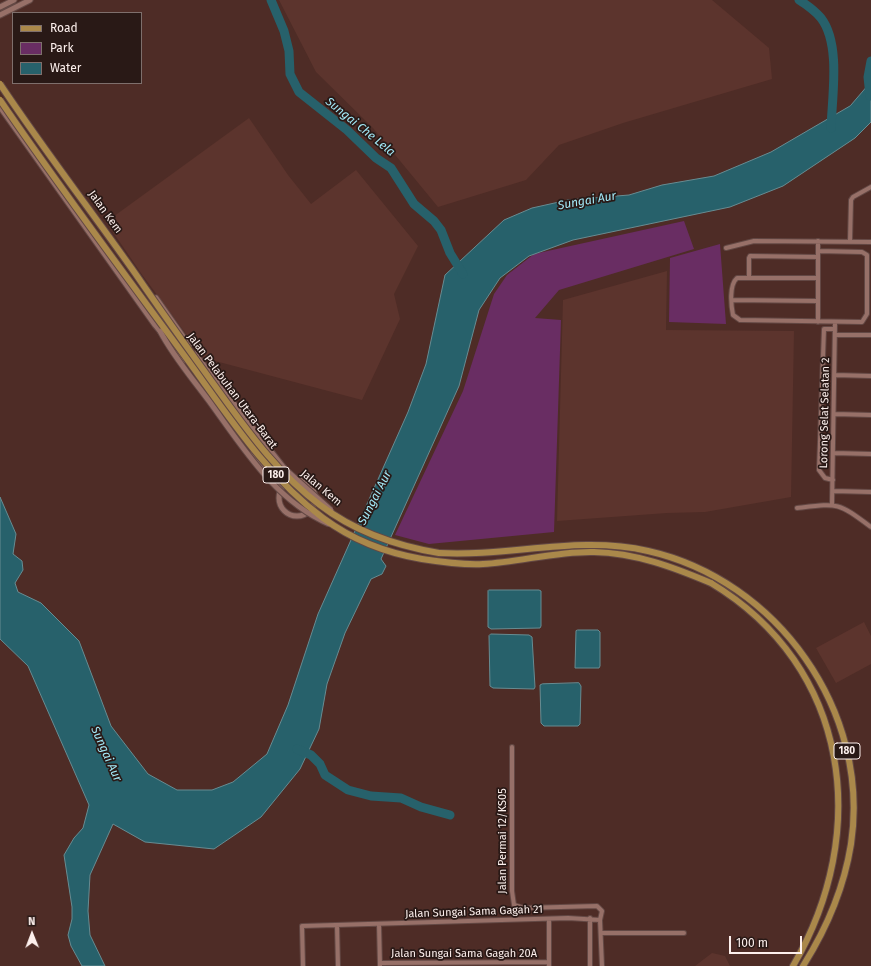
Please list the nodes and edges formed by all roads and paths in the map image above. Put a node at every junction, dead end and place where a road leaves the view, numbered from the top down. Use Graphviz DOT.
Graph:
graph roads {
  1 [pos="14,0"];
  2 [pos="30,0"];
  3 [pos="20,2"];
  4 [pos="0,7"];
  5 [pos="0,15"];
  6 [pos="0,81"];
  7 [pos="0,84"];
  8 [pos="0,100"];
  9 [pos="0,107"];
  10 [pos="871,187"];
  11 [pos="818,241"];
  12 [pos="850,242"];
  13 [pos="871,242"];
  14 [pos="726,248"];
  15 [pos="818,251"];
  16 [pos="818,257"];
  17 [pos="749,276"];
  18 [pos="818,278"];
  19 [pos="732,300"];
  20 [pos="817,301"];
  21 [pos="818,322"];
  22 [pos="835,323"];
  23 [pos="836,330"];
  24 [pos="160,331"];
  25 [pos="836,335"];
  26 [pos="871,335"];
  27 [pos="195,354"];
  28 [pos="835,375"];
  29 [pos="871,376"];
  30 [pos="835,414"];
  31 [pos="871,415"];
  32 [pos="834,453"];
  33 [pos="871,454"];
  34 [pos="292,480"];
  35 [pos="833,480"];
  36 [pos="282,488"];
  37 [pos="833,491"];
  38 [pos="871,492"];
  39 [pos="832,504"];
  40 [pos="797,508"];
  41 [pos="347,523"];
  42 [pos="870,526"];
  43 [pos="341,529"];
  44 [pos="512,747"];
  45 [pos="844,781"];
  46 [pos="846,799"];
  47 [pos="844,835"];
  48 [pos="842,853"];
  49 [pos="590,918"];
  50 [pos="548,919"];
  51 [pos="600,920"];
  52 [pos="379,924"];
  53 [pos="337,925"];
  54 [pos="601,933"];
  55 [pos="684,933"];
  56 [pos="549,964"];
  57 [pos="380,965"];
  58 [pos="303,966"];
  59 [pos="338,966"];
  60 [pos="590,966"];
  61 [pos="602,966"];
  62 [pos="793,966"];
  63 [pos="803,966"];
  1 -- 4 [label="street"];
  2 -- 3 [label="street"];
  3 -- 5 [label="street"];
  6 -- 27 [label="street, Jalan Kem"];
  7 -- 41 [label="main road, Jalan Pelabuhan Utara-Barat / 180, bridge"];
  8 -- 43 [label="main road, Jalan Pelabuhan Utara-Barat / 180, bridge"];
  9 -- 24 [label="street"];
  10 -- 12 [label="street"];
  11 -- 12 [label="street"];
  11 -- 14 [label="street"];
  11 -- 15 [label="street"];
  12 -- 13 [label="street"];
  15 -- 16 [label="street"];
  15 -- 22 [label="street"];
  16 -- 17 [label="street"];
  16 -- 18 [label="street"];
  17 -- 18 [label="street"];
  17 -- 19 [label="street"];
  18 -- 20 [label="street"];
  19 -- 20 [label="street"];
  19 -- 21 [label="street"];
  20 -- 21 [label="street"];
  21 -- 22 [label="street"];
  22 -- 23 [label="street, Lorong Selat Selatan 2"];
  23 -- 25 [label="street, Lorong Selat Selatan 2"];
  23 -- 35 [label="street"];
  24 -- 36 [label="street"];
  24 -- 43 [label="street, bridge"];
  25 -- 26 [label="street"];
  25 -- 28 [label="street, Lorong Selat Selatan 2"];
  27 -- 34 [label="street, Jalan Kem"];
  27 -- 41 [label="street, Jalan Kem, bridge"];
  28 -- 29 [label="street"];
  28 -- 30 [label="street, Lorong Selat Selatan 2"];
  30 -- 31 [label="street"];
  30 -- 32 [label="street, Lorong Selat Selatan 2"];
  32 -- 33 [label="street"];
  32 -- 35 [label="street, Lorong Selat Selatan 2"];
  34 -- 36 [label="street"];
  34 -- 36 [label="street"];
  35 -- 37 [label="street, Lorong Selat Selatan 2"];
  37 -- 38 [label="street"];
  37 -- 39 [label="street, Lorong Selat Selatan 2"];
  39 -- 40 [label="street"];
  39 -- 42 [label="street"];
  41 -- 63 [label="main road, Jalan Pelabuhan Utara-Barat / 180, bridge"];
  43 -- 45 [label="main road, Jalan Pelabuhan Utara-Barat / 180, bridge"];
  44 -- 51 [label="street, Jalan Permai 12/KS05"];
  46 -- 47 [label="main road"];
  48 -- 62 [label="main road"];
  49 -- 50 [label="street, Jalan Sungai Sama Gagah 21"];
  49 -- 51 [label="street, Jalan Sungai Sama Gagah 21"];
  49 -- 60 [label="street"];
  50 -- 52 [label="street, Jalan Sungai Sama Gagah 21"];
  50 -- 56 [label="street"];
  51 -- 54 [label="street"];
  52 -- 53 [label="street, Jalan Sungai Sama Gagah 21"];
  52 -- 57 [label="street"];
  53 -- 58 [label="street, Jalan Sungai Sama Gagah 21"];
  53 -- 59 [label="street"];
  54 -- 55 [label="street"];
  54 -- 61 [label="street"];
  56 -- 57 [label="street, Jalan Sungai Sama Gagah 20A"];
}
